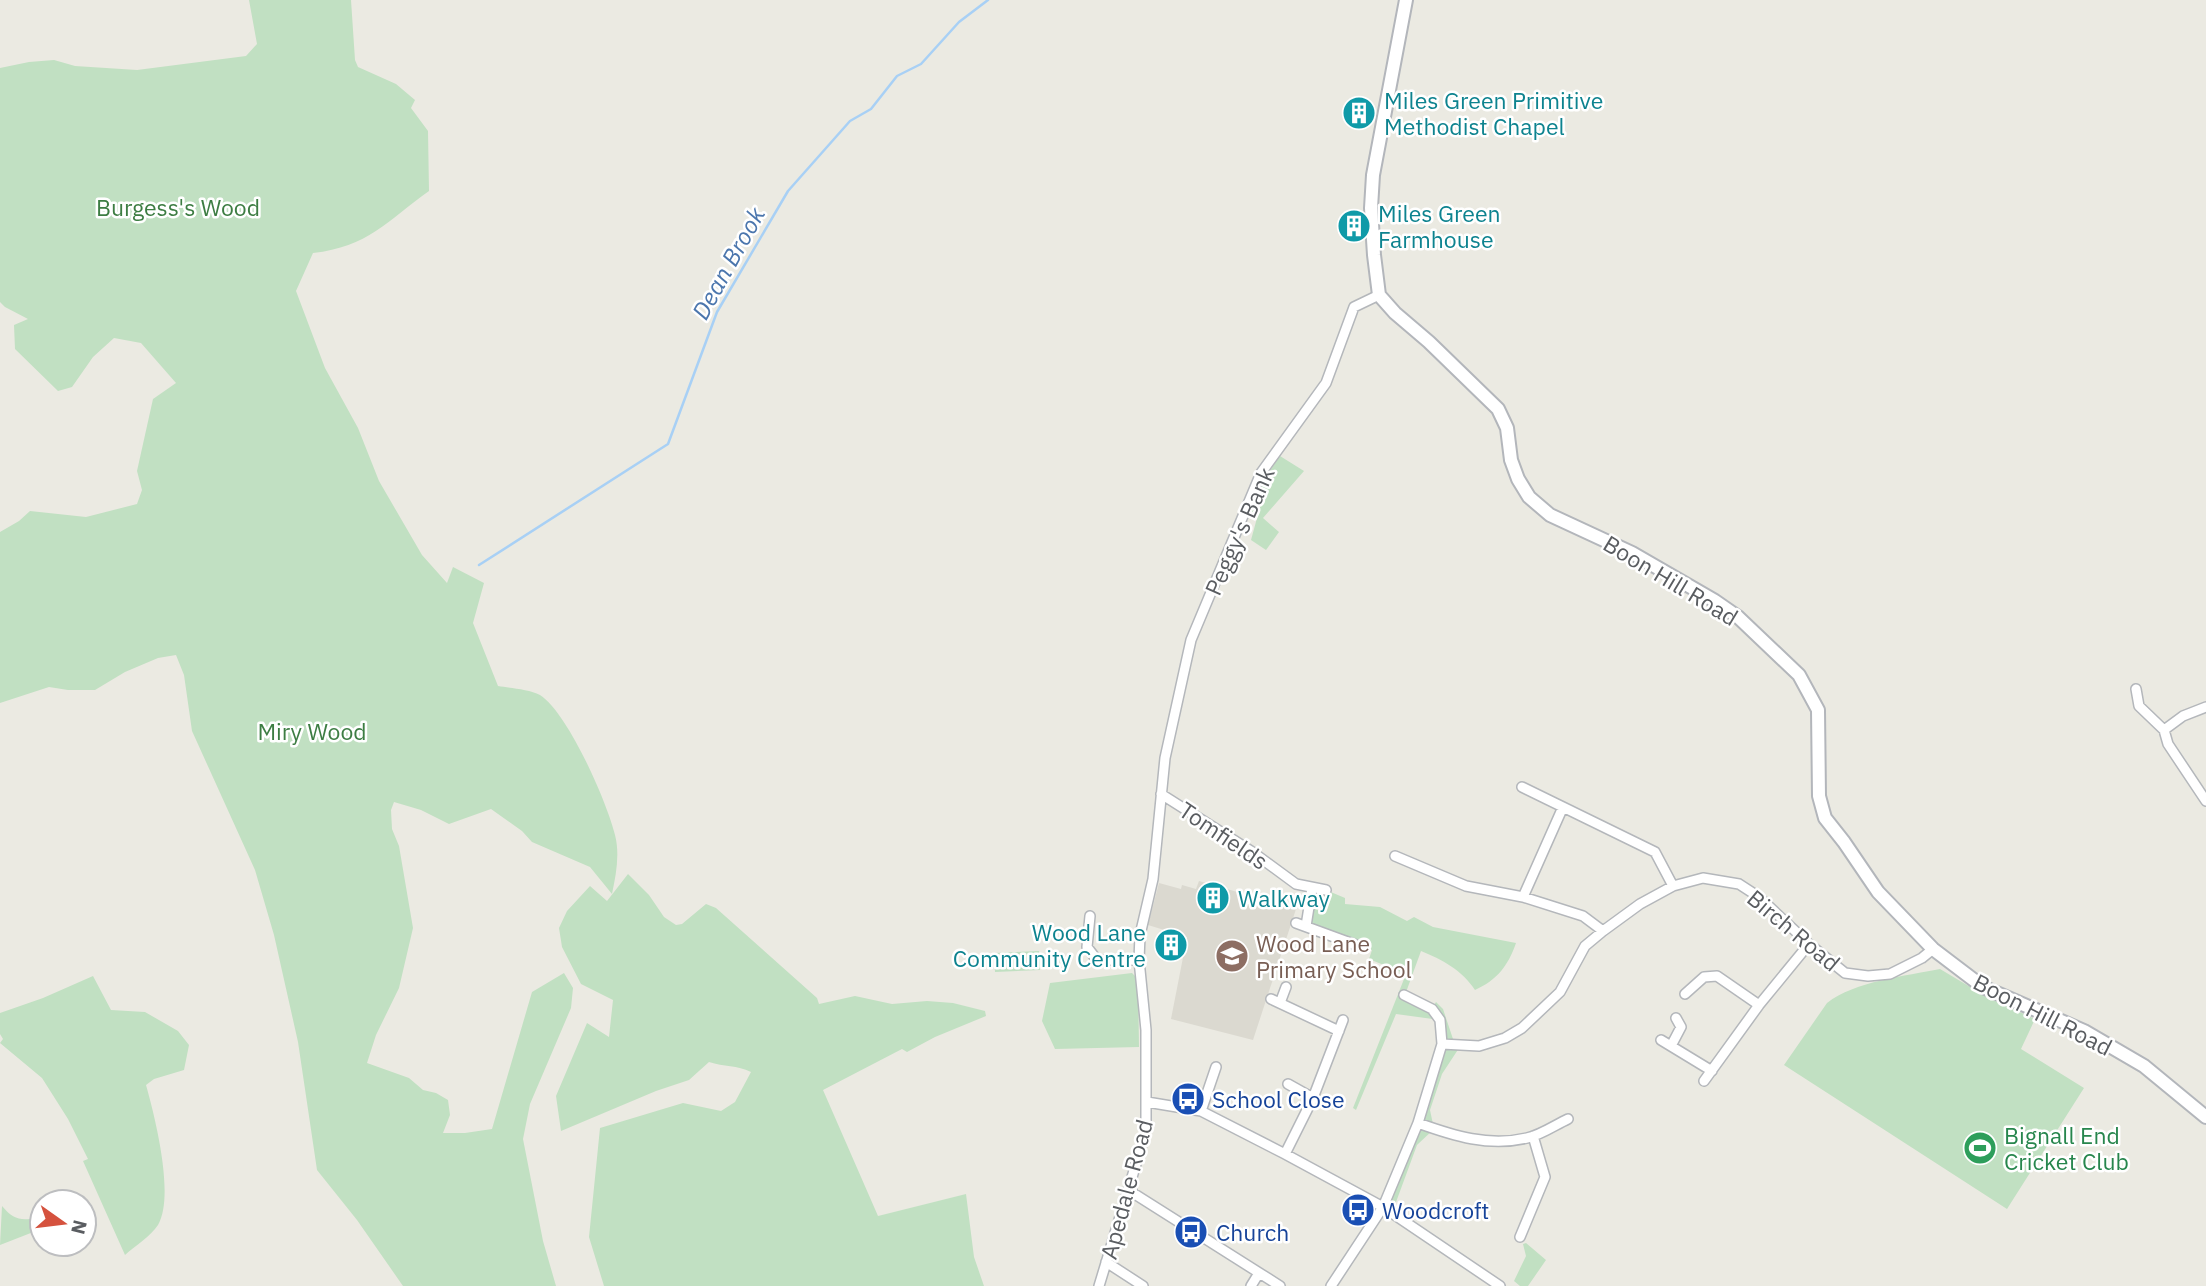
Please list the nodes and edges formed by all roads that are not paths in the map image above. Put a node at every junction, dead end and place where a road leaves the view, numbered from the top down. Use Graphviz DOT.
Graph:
graph roads {
  1 [pos="1406,0"];
  2 [pos="1380,295"];
  3 [pos="2136,689"];
  4 [pos="2206,707"];
  5 [pos="2164,730"];
  6 [pos="1165,758"];
  7 [pos="1522,787"];
  8 [pos="1161,794"];
  9 [pos="2206,801"];
  10 [pos="1563,807"];
  11 [pos="1395,856"];
  12 [pos="1673,886"];
  13 [pos="1311,888"];
  14 [pos="1326,890"];
  15 [pos="1523,897"];
  16 [pos="1090,916"];
  17 [pos="1296,923"];
  18 [pos="1306,926"];
  19 [pos="1603,931"];
  20 [pos="1809,944"];
  21 [pos="1356,945"];
  22 [pos="1934,949"];
  23 [pos="1139,960"];
  24 [pos="1286,987"];
  25 [pos="1685,990"];
  26 [pos="1404,995"];
  27 [pos="1759,1005"];
  28 [pos="1676,1018"];
  29 [pos="1343,1020"];
  30 [pos="1339,1031"];
  31 [pos="1661,1040"];
  32 [pos="1442,1044"];
  33 [pos="1671,1046"];
  34 [pos="1216,1067"];
  35 [pos="1712,1071"];
  36 [pos="1704,1081"];
  37 [pos="1288,1084"];
  38 [pos="1313,1098"];
  39 [pos="1147,1102"];
  40 [pos="1201,1111"];
  41 [pos="1554,1112"];
  42 [pos="2206,1118"];
  43 [pos="1568,1119"];
  44 [pos="1418,1123"];
  45 [pos="1558,1124"];
  46 [pos="1533,1136"];
  47 [pos="1285,1154"];
  48 [pos="1130,1185"];
  49 [pos="1383,1208"];
  50 [pos="1520,1237"];
  51 [pos="1106,1262"];
  52 [pos="1259,1273"];
  53 [pos="1099,1286"];
  54 [pos="1143,1286"];
  55 [pos="1251,1286"];
  56 [pos="1280,1286"];
  57 [pos="1331,1286"];
  58 [pos="1500,1286"];
  1 -- 2 [label="street"];
  2 -- 6 [label="street, Peggy's Bank"];
  2 -- 22 [label="street, Boon Hill Road"];
  3 -- 5 [label="street"];
  4 -- 5 [label="street"];
  5 -- 9 [label="street"];
  6 -- 8 [label="street, Apedale Road"];
  7 -- 10 [label="street"];
  8 -- 13 [label="street, Tomfields"];
  8 -- 23 [label="street, Apedale Road"];
  10 -- 12 [label="street"];
  10 -- 15 [label="street"];
  11 -- 15 [label="street"];
  12 -- 19 [label="street, Birch Road"];
  12 -- 20 [label="street, Birch Road"];
  13 -- 14 [label="street, Tomfields"];
  13 -- 18 [label="street"];
  15 -- 19 [label="street"];
  16 -- 23 [label="street"];
  17 -- 18 [label="street"];
  18 -- 21 [label="street"];
  19 -- 32 [label="street, Birch Road"];
  20 -- 22 [label="street, Birch Road"];
  20 -- 27 [label="street"];
  22 -- 42 [label="street, Boon Hill Road"];
  23 -- 39 [label="street, Apedale Road"];
  24 -- 30 [label="street"];
  25 -- 27 [label="street"];
  26 -- 32 [label="street"];
  27 -- 35 [label="street"];
  28 -- 33 [label="street"];
  29 -- 30 [label="street"];
  30 -- 38 [label="street"];
  31 -- 33 [label="street"];
  32 -- 44 [label="street"];
  33 -- 35 [label="street"];
  34 -- 40 [label="street"];
  35 -- 36 [label="street"];
  37 -- 38 [label="street"];
  38 -- 47 [label="street"];
  39 -- 40 [label="street"];
  39 -- 48 [label="street, Apedale Road"];
  40 -- 47 [label="street"];
  41 -- 45 [label="street"];
  43 -- 45 [label="street"];
  44 -- 46 [label="street"];
  44 -- 49 [label="street"];
  45 -- 46 [label="street"];
  46 -- 50 [label="street"];
  47 -- 49 [label="street"];
  48 -- 51 [label="street, Apedale Road"];
  48 -- 52 [label="street"];
  49 -- 57 [label="street"];
  49 -- 58 [label="street"];
  51 -- 53 [label="street, Apedale Road"];
  51 -- 54 [label="street"];
  52 -- 55 [label="street"];
  52 -- 56 [label="street"];
}
